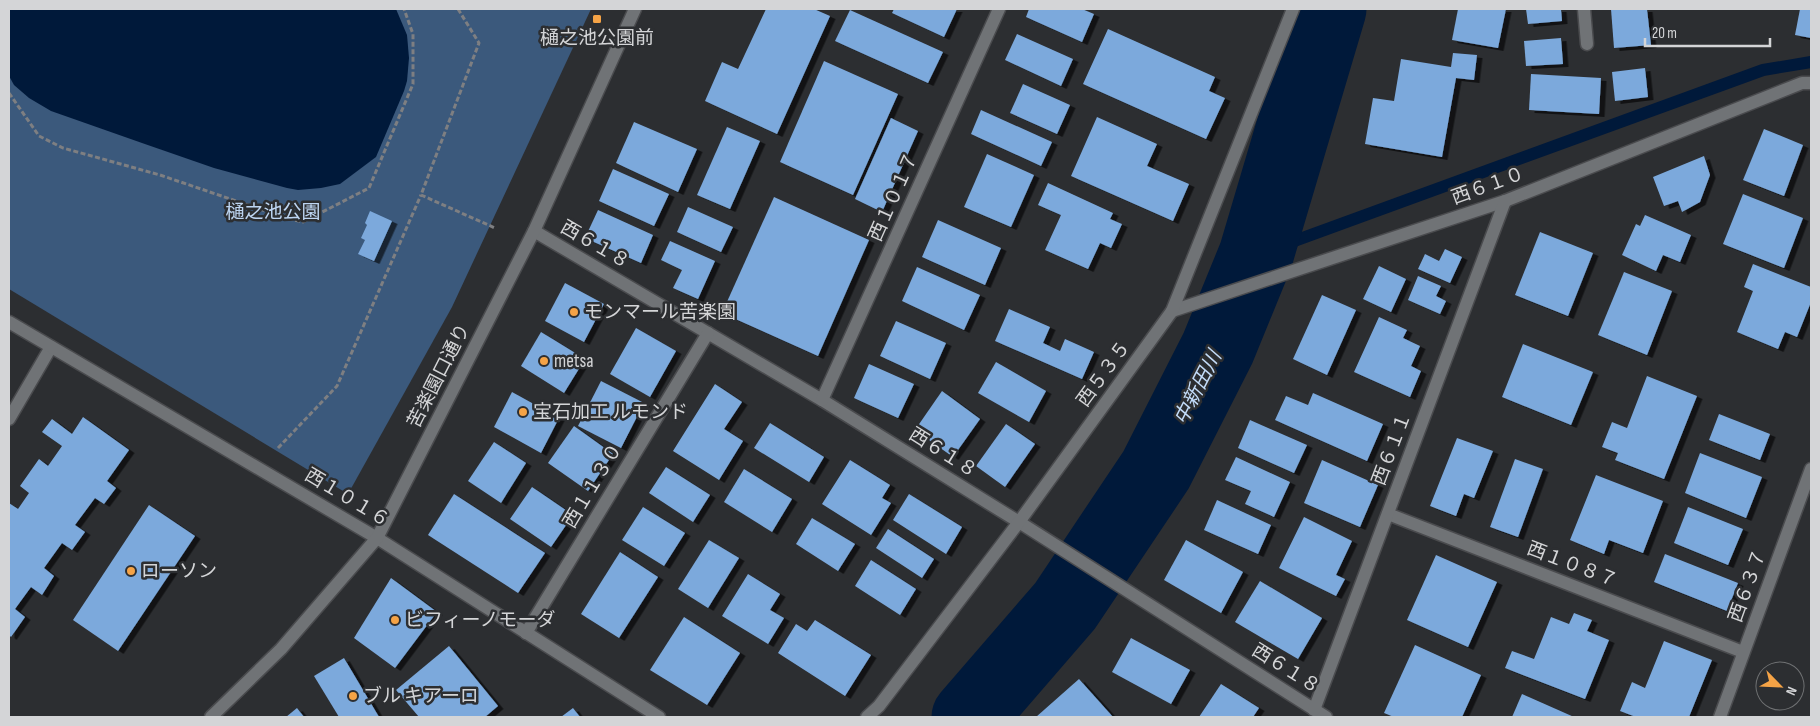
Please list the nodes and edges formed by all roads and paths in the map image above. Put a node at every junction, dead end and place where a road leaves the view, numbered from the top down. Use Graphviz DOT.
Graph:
graph roads {
  1 [pos="404,9"];
  2 [pos="458,9"];
  3 [pos="635,9"];
  4 [pos="999,9"];
  5 [pos="1293,9"];
  6 [pos="1584,9"];
  7 [pos="1587,44"];
  8 [pos="1811,83"];
  9 [pos="9,93"];
  10 [pos="421,195"];
  11 [pos="1505,201"];
  12 [pos="495,228"];
  13 [pos="534,231"];
  14 [pos="1172,311"];
  15 [pos="9,322"];
  16 [pos="708,333"];
  17 [pos="51,347"];
  18 [pos="822,400"];
  19 [pos="9,419"];
  20 [pos="258,468"];
  21 [pos="1811,469"];
  22 [pos="1388,514"];
  23 [pos="1020,522"];
  24 [pos="377,538"];
  25 [pos="526,633"];
  26 [pos="1743,652"];
  27 [pos="1314,710"];
  28 [pos="211,717"];
  29 [pos="659,717"];
  30 [pos="868,717"];
  31 [pos="1326,717"];
  32 [pos="1720,717"];
  1 -- 9 [label="path"];
  2 -- 10 [label="path"];
  3 -- 13 [label="street, 苦楽園口通り"];
  4 -- 18 [label="street, 西１０１７"];
  5 -- 14 [label="street, 西５３５"];
  6 -- 7 [label="street"];
  8 -- 11 [label="street, 西６１０"];
  10 -- 12 [label="path"];
  10 -- 20 [label="path"];
  11 -- 14 [label="street, 西６１０"];
  11 -- 22 [label="street, 西６１１"];
  13 -- 16 [label="street, 西６１８"];
  13 -- 24 [label="street, 苦楽園口通り"];
  14 -- 23 [label="street, 西５３５"];
  15 -- 17 [label="street, 西１０１６"];
  16 -- 18 [label="street, 西６１８"];
  16 -- 25 [label="street, 西１１３０"];
  17 -- 19 [label="street"];
  17 -- 20 [label="street, 西１０１６"];
  18 -- 23 [label="street, 西６１８"];
  20 -- 24 [label="street, 西１０１６"];
  21 -- 26 [label="street, 西６３７"];
  22 -- 26 [label="street, 西１０８７"];
  22 -- 27 [label="street, 西６１１"];
  23 -- 27 [label="street, 西６１８"];
  23 -- 30 [label="street, 西５３５"];
  24 -- 25 [label="street, 西１０１６"];
  24 -- 28 [label="street, 苦楽園口通り"];
  25 -- 29 [label="street, 西１０１６"];
  26 -- 32 [label="street, 西６３７"];
  27 -- 31 [label="street, 西６１８"];
}
